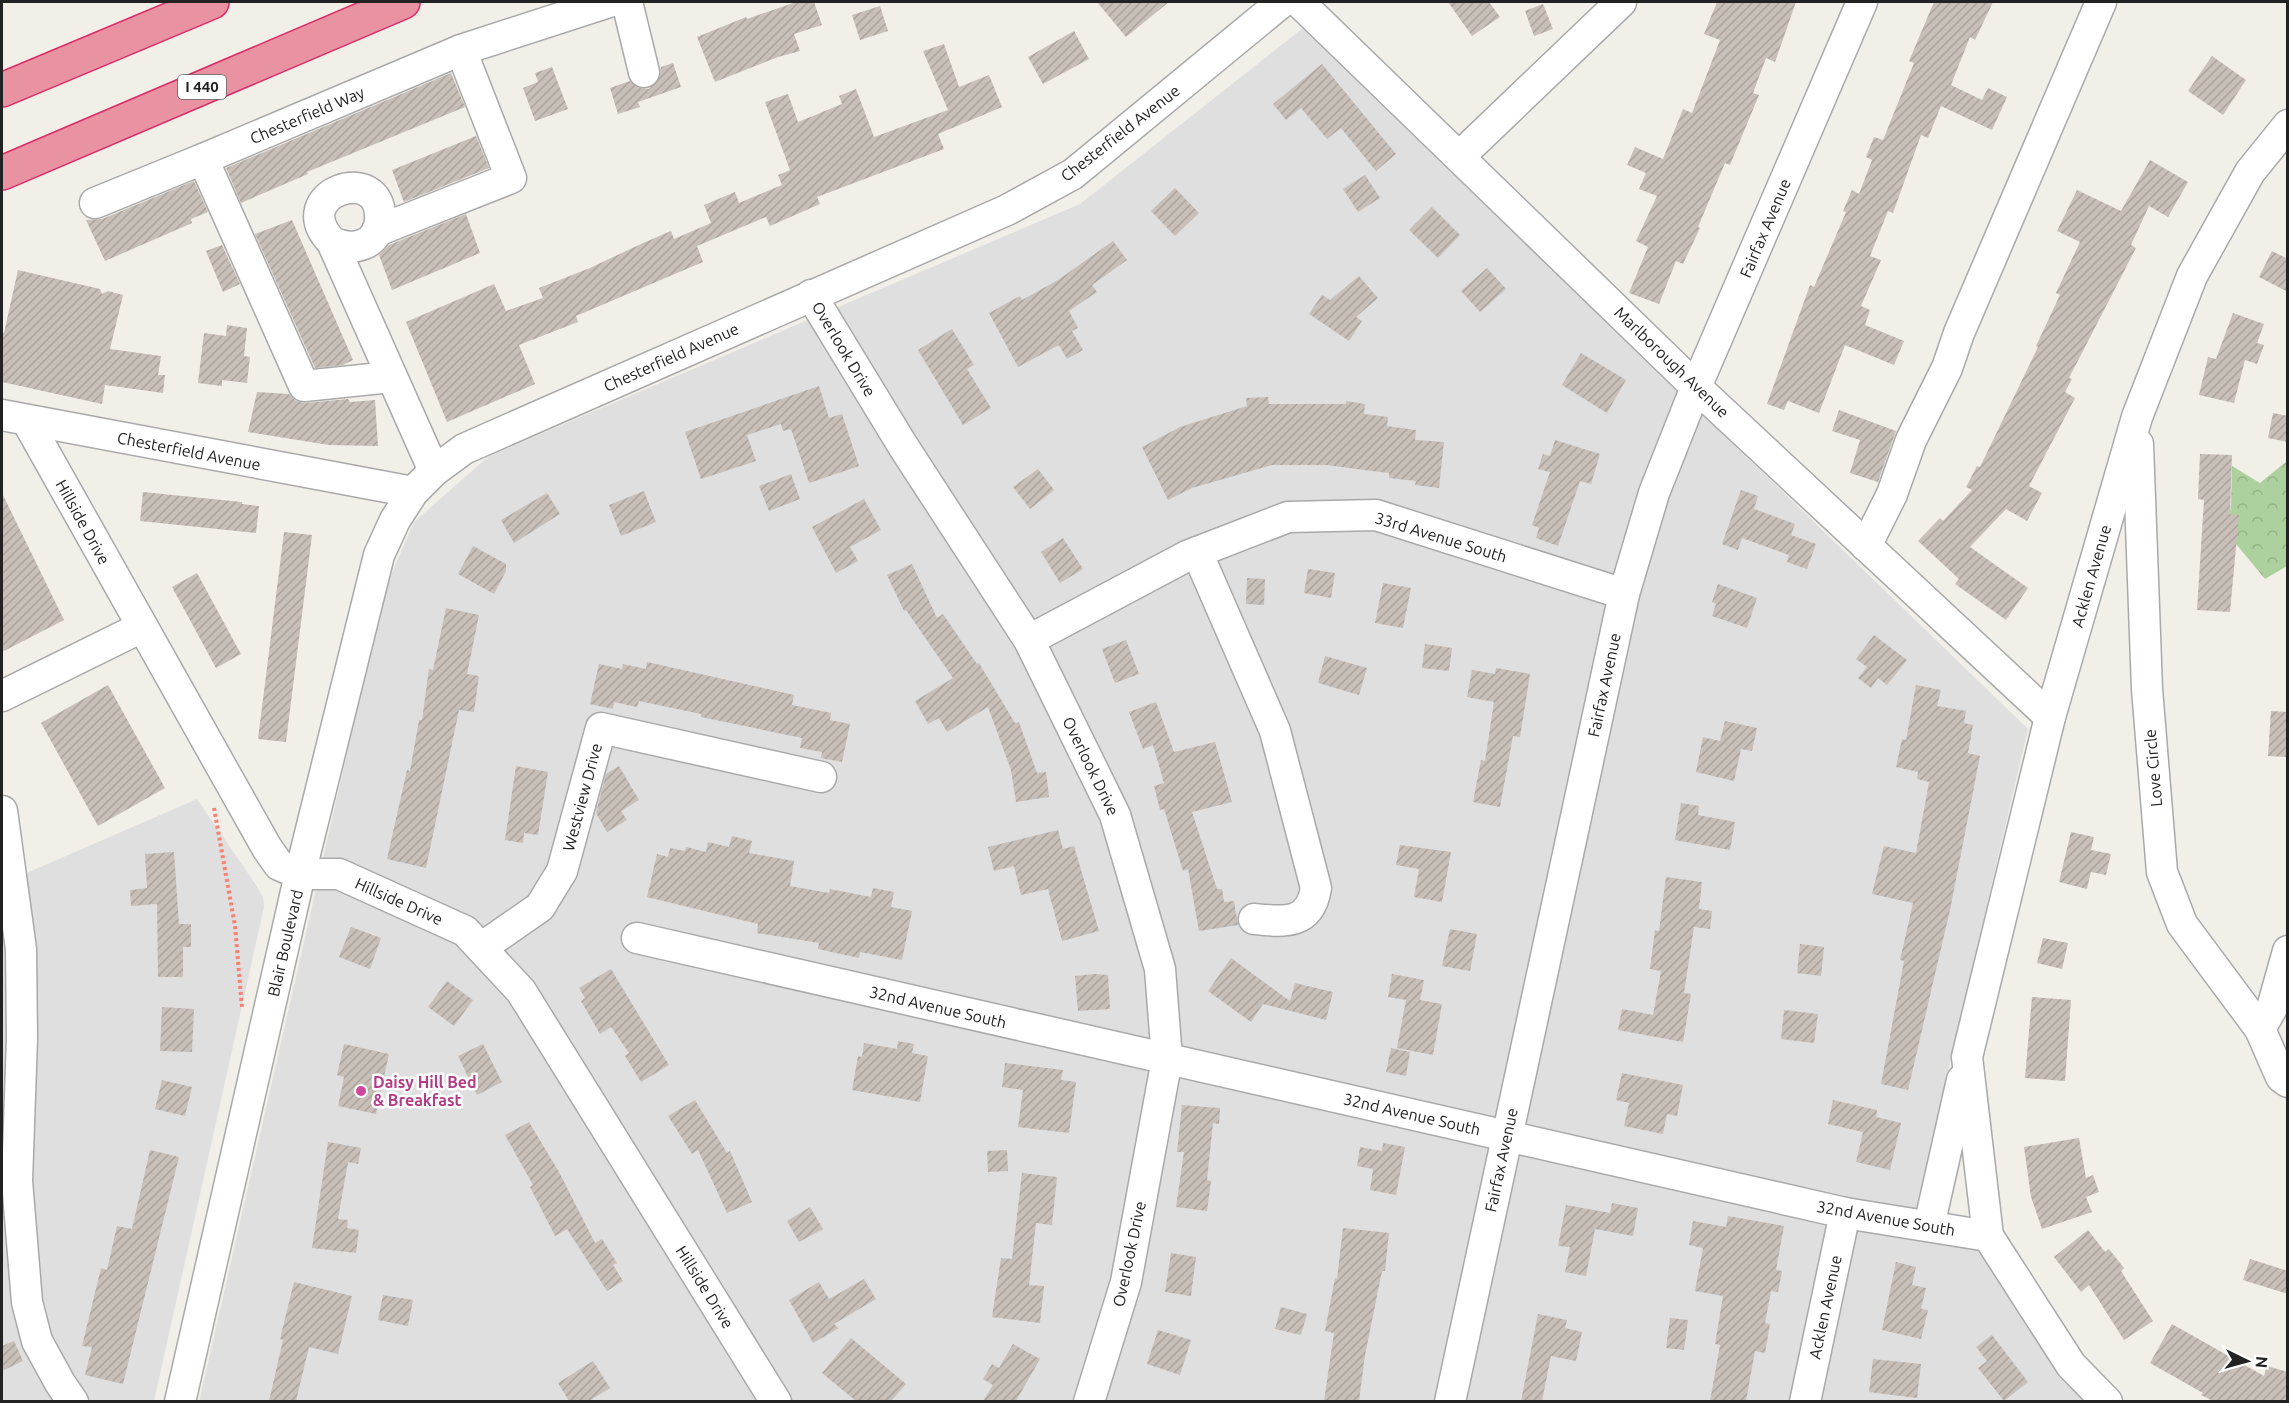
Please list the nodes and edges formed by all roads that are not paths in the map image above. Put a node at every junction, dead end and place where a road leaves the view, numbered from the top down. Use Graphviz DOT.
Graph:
graph roads {
  1 [pos="212,2"];
  2 [pos="403,2"];
  3 [pos="609,2"];
  4 [pos="627,2"];
  5 [pos="1282,2"];
  6 [pos="1299,2"];
  7 [pos="1621,2"];
  8 [pos="1862,2"];
  9 [pos="2101,2"];
  10 [pos="461,50"];
  11 [pos="644,72"];
  12 [pos="2,90"];
  13 [pos="2288,125"];
  14 [pos="1460,156"];
  15 [pos="203,159"];
  16 [pos="2,173"];
  17 [pos="95,203"];
  18 [pos="377,231"];
  19 [pos="332,242"];
  20 [pos="811,295"];
  21 [pos="391,377"];
  22 [pos="1696,387"];
  23 [pos="2137,417"];
  24 [pos="14,418"];
  25 [pos="434,471"];
  26 [pos="413,492"];
  27 [pos="1866,546"];
  28 [pos="1197,552"];
  29 [pos="1624,594"];
  30 [pos="142,627"];
  31 [pos="1029,640"];
  32 [pos="2,696"];
  33 [pos="2050,717"];
  34 [pos="822,777"];
  35 [pos="2,811"];
  36 [pos="300,874"];
  37 [pos="1254,919"];
  38 [pos="637,938"];
  39 [pos="482,948"];
  40 [pos="2288,951"];
  41 [pos="2273,1025"];
  42 [pos="1967,1057"];
  43 [pos="1167,1059"];
  44 [pos="2288,1082"];
  45 [pos="1506,1135"];
  46 [pos="1845,1213"];
  47 [pos="1929,1226"];
  48 [pos="1988,1236"];
  49 [pos="74,1401"];
  50 [pos="180,1401"];
  51 [pos="776,1401"];
  52 [pos="1089,1401"];
  53 [pos="1450,1401"];
  54 [pos="1805,1401"];
  55 [pos="2107,1401"];
  1 -- 12 [label="highway"];
  2 -- 16 [label="highway, I 440"];
  3 -- 10 [label="street, Chesterfield Way"];
  4 -- 11 [label="street"];
  5 -- 20 [label="street, Chesterfield Avenue"];
  6 -- 14 [label="street, Marlborough Avenue"];
  7 -- 14 [label="street"];
  8 -- 22 [label="street, Fairfax Avenue"];
  9 -- 27 [label="street"];
  10 -- 15 [label="street, Chesterfield Way"];
  10 -- 18 [label="street"];
  13 -- 23 [label="street, Acklen Avenue"];
  14 -- 22 [label="street, Marlborough Avenue"];
  15 -- 17 [label="street, Chesterfield Way"];
  15 -- 21 [label="street"];
  18 -- 19 [label="street"];
  18 -- 19 [label="street"];
  19 -- 21 [label="street"];
  20 -- 25 [label="street, Chesterfield Avenue"];
  20 -- 31 [label="street, Overlook Drive"];
  21 -- 25 [label="street"];
  22 -- 27 [label="street, Marlborough Avenue"];
  22 -- 29 [label="street, Fairfax Avenue"];
  23 -- 33 [label="street, Acklen Avenue"];
  23 -- 41 [label="street, Love Circle"];
  24 -- 26 [label="street, Chesterfield Avenue"];
  24 -- 30 [label="street, Hillside Drive"];
  25 -- 26 [label="street, Chesterfield Avenue"];
  26 -- 36 [label="street, Blair Boulevard"];
  27 -- 33 [label="street, Marlborough Avenue"];
  28 -- 29 [label="street, 33rd Avenue South"];
  28 -- 31 [label="street, 33rd Avenue South"];
  28 -- 37 [label="street"];
  29 -- 45 [label="street, Fairfax Avenue"];
  30 -- 32 [label="street"];
  30 -- 36 [label="street, Hillside Drive"];
  31 -- 43 [label="street, Overlook Drive"];
  33 -- 42 [label="street, Acklen Avenue"];
  34 -- 39 [label="street, Westview Drive"];
  35 -- 49 [label="street"];
  36 -- 39 [label="street, Hillside Drive"];
  36 -- 50 [label="street, Blair Boulevard"];
  38 -- 43 [label="street, 32nd Avenue South"];
  39 -- 51 [label="street, Hillside Drive"];
  40 -- 41 [label="street"];
  41 -- 44 [label="street, Love Circle"];
  42 -- 47 [label="street, Acklen Avenue"];
  42 -- 48 [label="street, Acklen Avenue"];
  43 -- 45 [label="street, 32nd Avenue South"];
  43 -- 52 [label="street, Overlook Drive"];
  45 -- 46 [label="street, 32nd Avenue South"];
  45 -- 53 [label="street, Fairfax Avenue"];
  46 -- 47 [label="street, 32nd Avenue South"];
  46 -- 54 [label="street, Acklen Avenue"];
  47 -- 48 [label="street, 32nd Avenue South"];
  48 -- 55 [label="street"];
}
